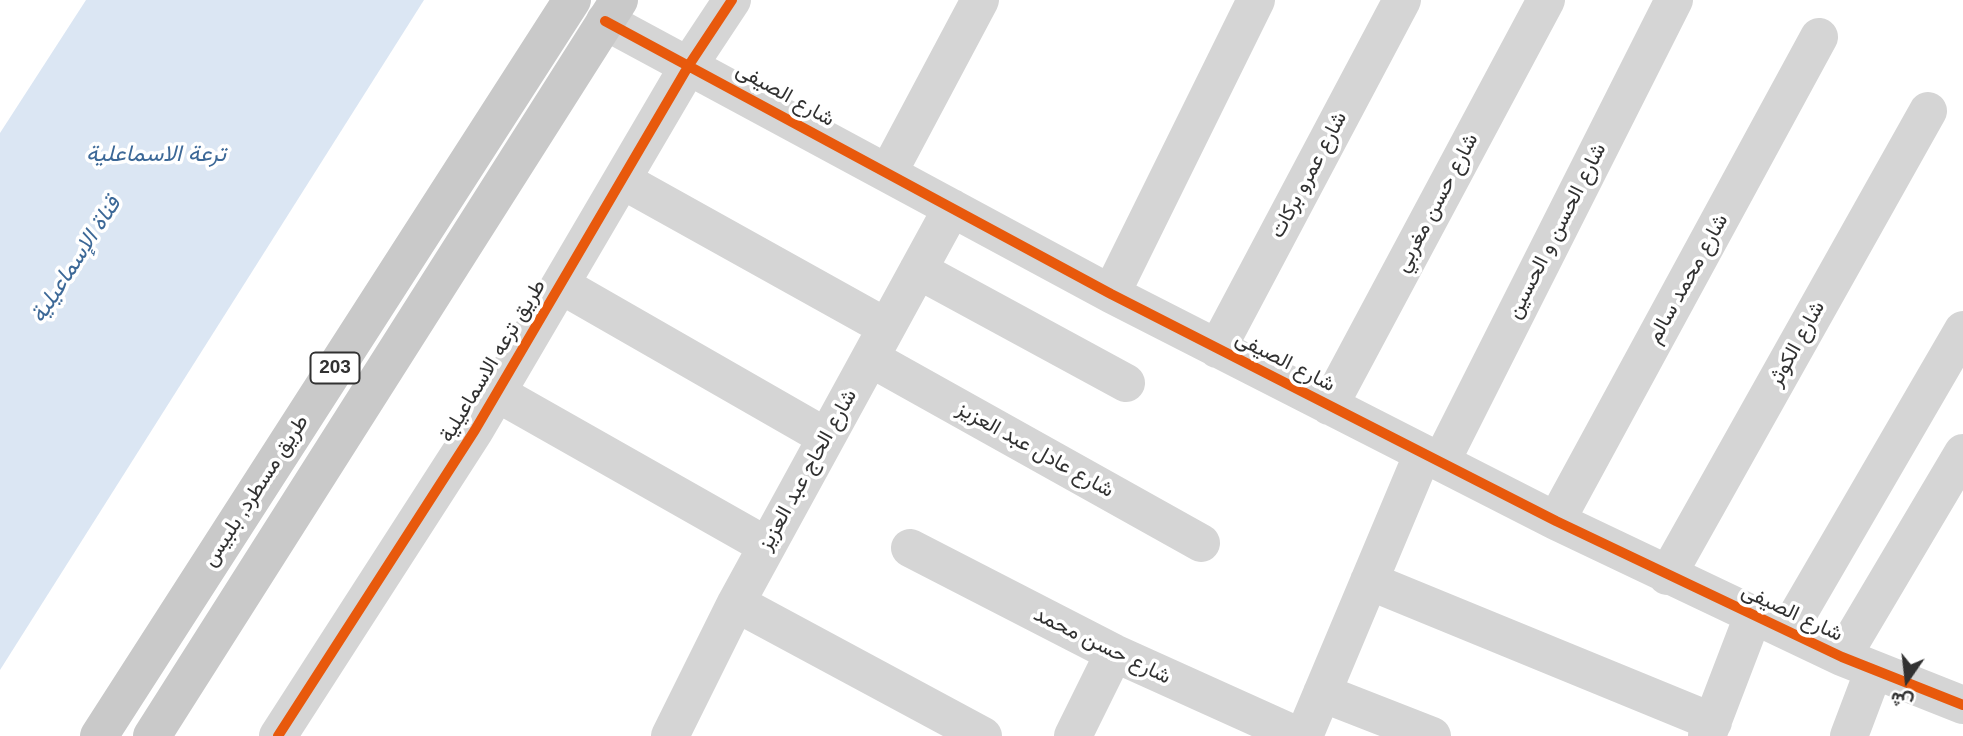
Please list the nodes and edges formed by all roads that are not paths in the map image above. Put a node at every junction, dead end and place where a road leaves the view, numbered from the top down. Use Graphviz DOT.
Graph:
graph roads {
  1 [pos="572,0"];
  2 [pos="732,0"];
  3 [pos="980,0"];
  4 [pos="1256,0"];
  5 [pos="1402,0"];
  6 [pos="1546,0"];
  7 [pos="1674,0"];
  8 [pos="612,10"];
  9 [pos="1819,37"];
  10 [pos="689,65"];
  11 [pos="1927,111"];
  12 [pos="888,173"];
  13 [pos="622,180"];
  14 [pos="952,208"];
  15 [pos="918,270"];
  16 [pos="561,285"];
  17 [pos="1111,293"];
  18 [pos="1963,330"];
  19 [pos="878,343"];
  20 [pos="1217,349"];
  21 [pos="1126,383"];
  22 [pos="497,393"];
  23 [pos="1329,406"];
  24 [pos="826,438"];
  25 [pos="1963,453"];
  26 [pos="1432,458"];
  27 [pos="1556,522"];
  28 [pos="1201,543"];
  29 [pos="767,546"];
  30 [pos="911,548"];
  31 [pos="1667,576"];
  32 [pos="1369,581"];
  33 [pos="736,603"];
  34 [pos="1753,616"];
  35 [pos="1788,631"];
  36 [pos="1114,653"];
  37 [pos="1858,664"];
  38 [pos="1322,693"];
  39 [pos="1963,705"];
  40 [pos="1710,729"];
  41 [pos="672,735"];
  42 [pos="99,736"];
  43 [pos="152,736"];
  44 [pos="278,736"];
  45 [pos="983,736"];
  46 [pos="1073,736"];
  47 [pos="1298,736"];
  48 [pos="1304,736"];
  49 [pos="1432,736"];
  50 [pos="1849,736"];
  1 -- 42 [label="main road, طريق مسطرد, بلبيس / 203"];
  2 -- 10 [label="street, طريق ترعه الاسماعيلية"];
  3 -- 12 [label="street"];
  4 -- 17 [label="street"];
  5 -- 20 [label="street, شارع عمرو بركات"];
  6 -- 23 [label="street, شارع حسن مغربي"];
  7 -- 26 [label="street, شارع الحسن و الحسين"];
  8 -- 10 [label="street, شارع الصيفى"];
  8 -- 43 [label="main road, 203"];
  9 -- 27 [label="street, شارع محمد سالم"];
  10 -- 12 [label="street, شارع الصيفى"];
  10 -- 13 [label="street, طريق ترعه الاسماعيلية"];
  11 -- 31 [label="street, شارع الكوثر"];
  12 -- 14 [label="street, شارع الصيفى"];
  13 -- 16 [label="street, طريق ترعه الاسماعيلية"];
  13 -- 19 [label="street, شارع عادل عبد العزيز"];
  14 -- 15 [label="street, شارع الحاج عبد العزيز"];
  14 -- 17 [label="street, شارع الصيفى"];
  15 -- 19 [label="street, شارع الحاج عبد العزيز"];
  15 -- 21 [label="street"];
  16 -- 22 [label="street, طريق ترعه الاسماعيلية"];
  16 -- 24 [label="street"];
  17 -- 20 [label="street, شارع الصيفى"];
  18 -- 35 [label="street"];
  19 -- 24 [label="street, شارع الحاج عبد العزيز"];
  19 -- 28 [label="street, شارع عادل عبد العزيز"];
  20 -- 23 [label="street, شارع الصيفى"];
  22 -- 29 [label="street"];
  22 -- 44 [label="street, طريق ترعه الاسماعيلية"];
  23 -- 26 [label="street, شارع الصيفى"];
  24 -- 29 [label="street, شارع الحاج عبد العزيز"];
  25 -- 37 [label="street"];
  26 -- 27 [label="street, شارع الصيفى"];
  26 -- 32 [label="street, شارع الحسن و الحسين"];
  27 -- 31 [label="street, شارع الصيفى"];
  29 -- 33 [label="street, شارع الحاج عبد العزيز"];
  30 -- 36 [label="street, شارع حسن محمد"];
  31 -- 34 [label="street, شارع الصيفى"];
  32 -- 38 [label="street, شارع الحسن و الحسين"];
  32 -- 40 [label="street"];
  33 -- 41 [label="street, شارع الحاج عبد العزيز"];
  33 -- 45 [label="street"];
  34 -- 35 [label="street, شارع الصيفى"];
  34 -- 40 [label="street"];
  35 -- 37 [label="street, شارع الصيفى"];
  36 -- 46 [label="street"];
  36 -- 47 [label="street, شارع حسن محمد"];
  37 -- 39 [label="street, شارع الصيفى"];
  37 -- 50 [label="street"];
  38 -- 48 [label="street, شارع الحسن و الحسين"];
  38 -- 49 [label="street"];
}
